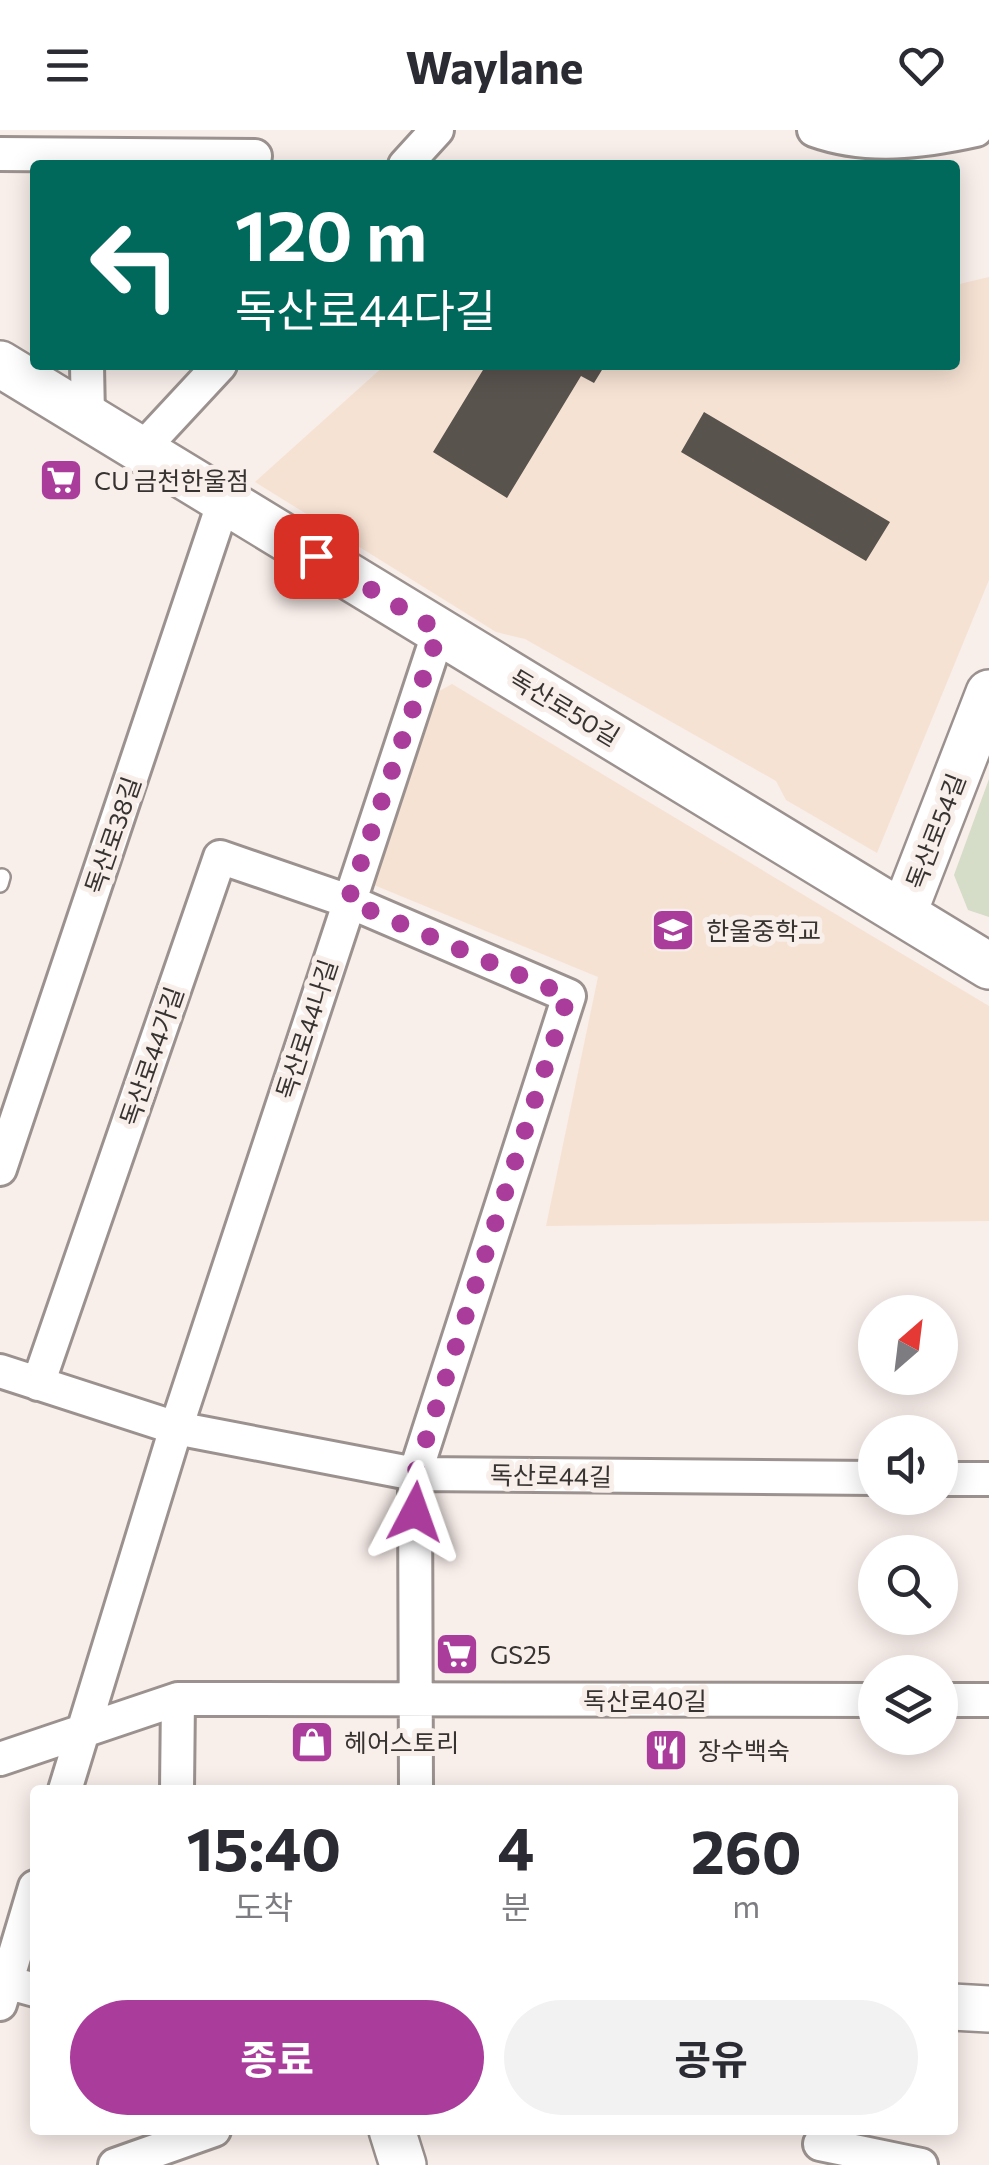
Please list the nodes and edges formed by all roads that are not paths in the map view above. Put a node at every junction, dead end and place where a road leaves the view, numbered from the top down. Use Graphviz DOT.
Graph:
graph roads {
  1 [pos="437,130"];
  2 [pos="814,130"];
  3 [pos="976,130"];
  4 [pos="84,150"];
  5 [pos="255,150"];
  6 [pos="0,154"];
  7 [pos="410,160"];
  8 [pos="0,364"];
  9 [pos="87,370"];
  10 [pos="215,370"];
  11 [pos="88,417"];
  12 [pos="141,450"];
  13 [pos="224,500"];
  14 [pos="439,631"];
  15 [pos="989,693"];
  16 [pos="348,901"];
  17 [pos="904,912"];
  18 [pos="989,966"];
  19 [pos="0,1168"];
  20 [pos="0,1371"];
  21 [pos="38,1384"];
  22 [pos="176,1428"];
  23 [pos="415,1474"];
  24 [pos="858,1478"];
  25 [pos="958,1479"];
  26 [pos="989,1479"];
  27 [pos="178,1699"];
  28 [pos="416,1700"];
  29 [pos="858,1700"];
  30 [pos="958,1700"];
  31 [pos="989,1700"];
  32 [pos="82,1732"];
  33 [pos="0,1759"];
  34 [pos="66,1785"];
  35 [pos="177,1785"];
  36 [pos="416,1785"];
  37 [pos="30,1912"];
  38 [pos="14,1992"];
  39 [pos="958,2007"];
  40 [pos="989,2009"];
  41 [pos="200,2135"];
  42 [pos="394,2135"];
  43 [pos="819,2146"];
  44 [pos="115,2165"];
  45 [pos="403,2165"];
  46 [pos="922,2165"];
  1 -- 7 [label="street"];
  2 -- 3 [label="street"];
  4 -- 5 [label="street"];
  4 -- 6 [label="street"];
  8 -- 11 [label="street, 독산로50길"];
  9 -- 11 [label="street"];
  10 -- 12 [label="street"];
  11 -- 12 [label="street, 독산로50길"];
  12 -- 13 [label="street, 독산로50길"];
  13 -- 14 [label="street, 독산로50길"];
  13 -- 19 [label="street, 독산로38길"];
  14 -- 16 [label="street, 독산로44나길"];
  14 -- 17 [label="street, 독산로50길"];
  15 -- 17 [label="street, 독산로54길"];
  16 -- 21 [label="street, 독산로44가길"];
  16 -- 22 [label="street, 독산로44나길"];
  16 -- 23 [label="street"];
  17 -- 18 [label="street, 독산로50길"];
  20 -- 21 [label="street, 독산로44길"];
  21 -- 22 [label="street, 독산로44길"];
  22 -- 23 [label="street, 독산로44길"];
  22 -- 32 [label="street"];
  23 -- 24 [label="street, 독산로44길"];
  23 -- 28 [label="street"];
  25 -- 26 [label="street"];
  27 -- 28 [label="street, 독산로40길"];
  27 -- 32 [label="street, 독산로40길"];
  27 -- 35 [label="street"];
  28 -- 29 [label="street, 독산로40길"];
  28 -- 36 [label="street"];
  30 -- 31 [label="street"];
  32 -- 33 [label="street, 독산로40길"];
  32 -- 34 [label="street"];
  37 -- 38 [label="street"];
  39 -- 40 [label="street"];
  41 -- 44 [label="street"];
  42 -- 45 [label="street"];
  43 -- 46 [label="street"];
}
